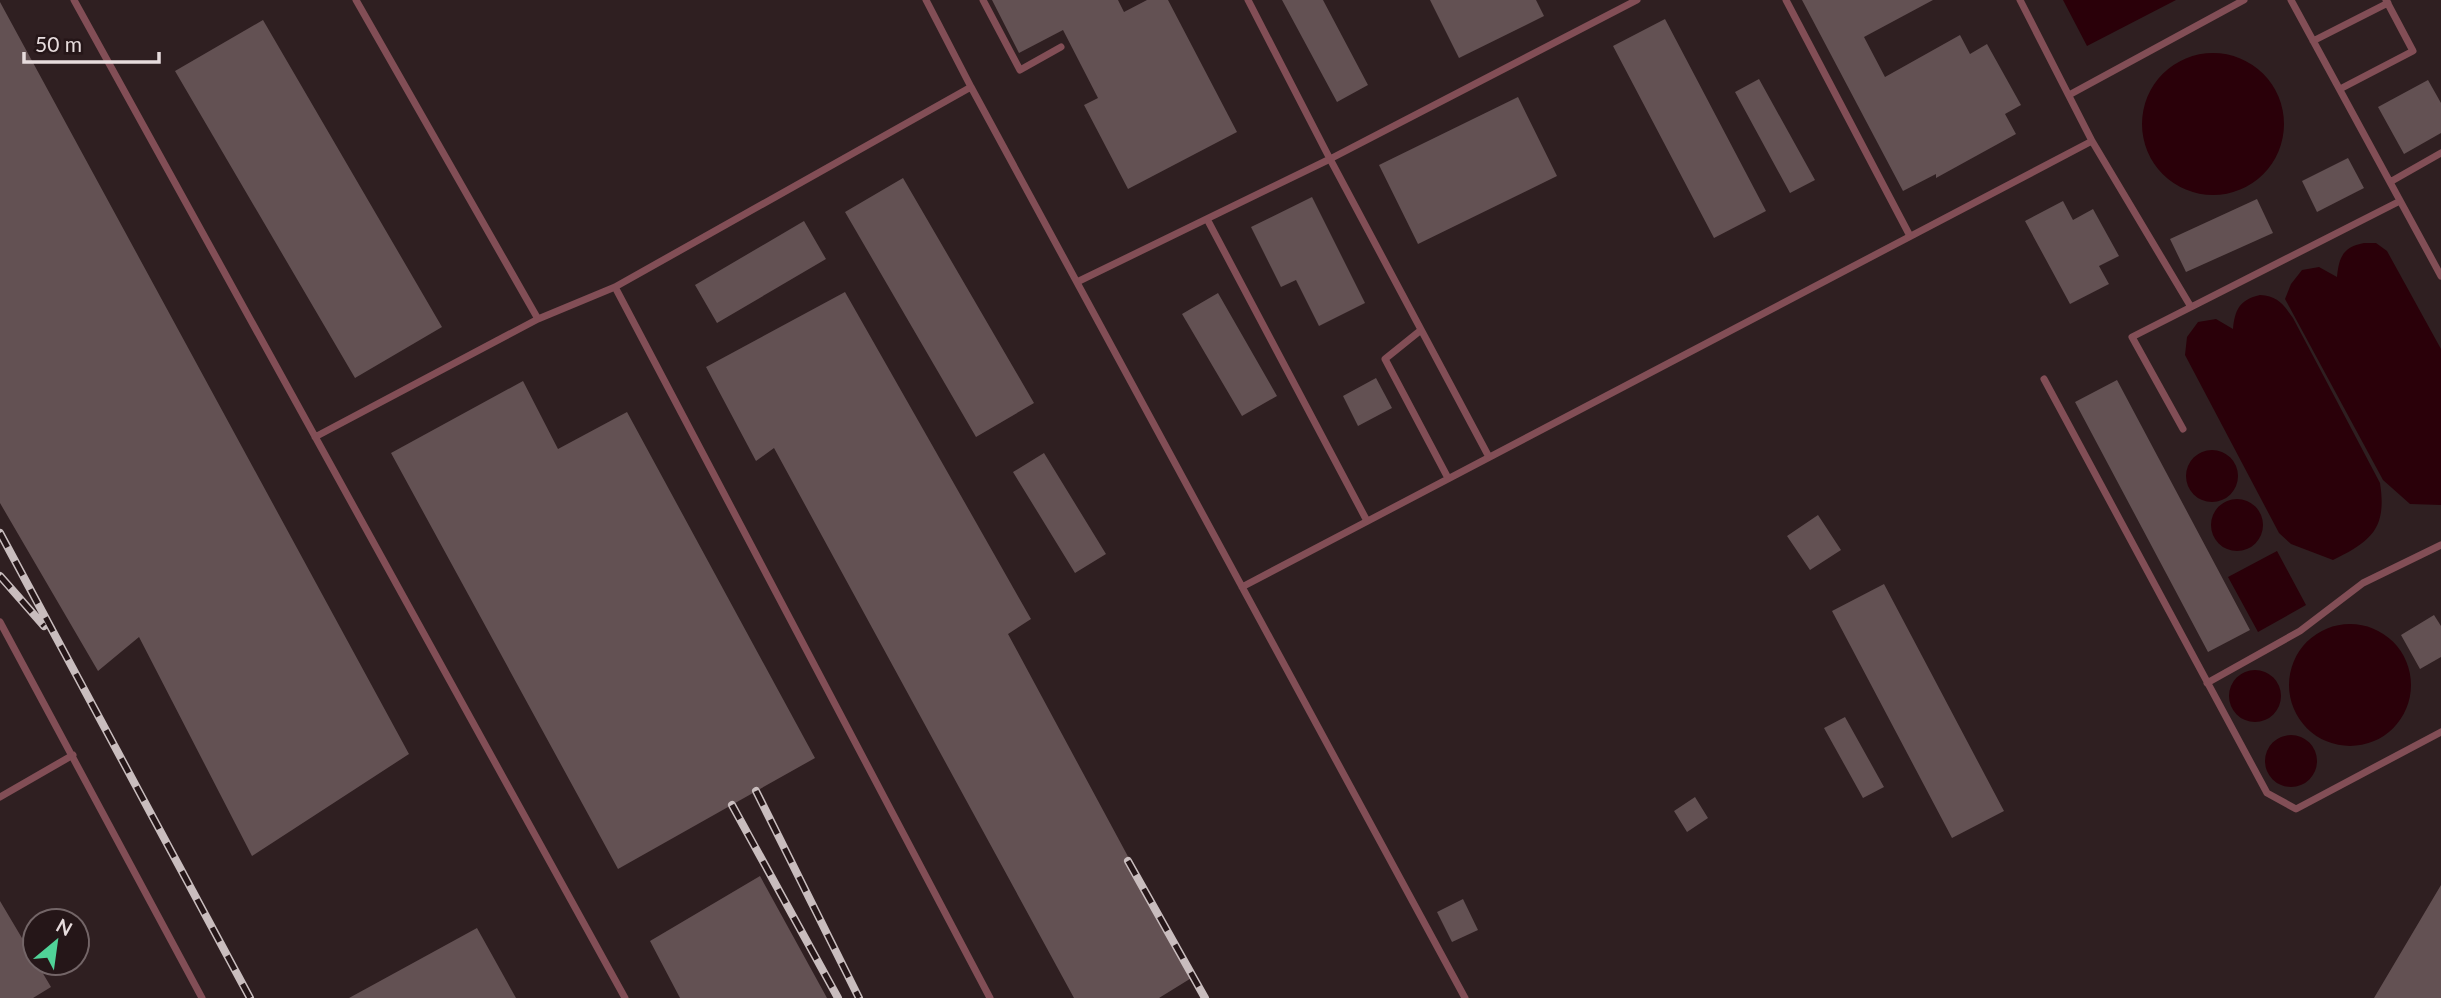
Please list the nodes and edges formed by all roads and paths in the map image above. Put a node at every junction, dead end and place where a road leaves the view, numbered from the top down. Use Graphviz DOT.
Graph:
graph roads {
  1 [pos="74,0"];
  2 [pos="356,0"];
  3 [pos="926,0"];
  4 [pos="983,0"];
  5 [pos="1248,0"];
  6 [pos="1637,0"];
  7 [pos="1786,0"];
  8 [pos="2020,0"];
  9 [pos="2244,0"];
  10 [pos="2291,0"];
  11 [pos="2387,2"];
  12 [pos="2313,41"];
  13 [pos="1061,47"];
  14 [pos="971,87"];
  15 [pos="2340,89"];
  16 [pos="2069,94"];
  17 [pos="2092,141"];
  18 [pos="2441,153"];
  19 [pos="1330,159"];
  20 [pos="2390,182"];
  21 [pos="2400,201"];
  22 [pos="1207,219"];
  23 [pos="1910,236"];
  24 [pos="2441,276"];
  25 [pos="1077,282"];
  26 [pos="615,287"];
  27 [pos="2191,307"];
  28 [pos="538,319"];
  29 [pos="1421,330"];
  30 [pos="2044,379"];
  31 [pos="2183,429"];
  32 [pos="315,437"];
  33 [pos="1489,457"];
  34 [pos="1448,478"];
  35 [pos="1367,521"];
  36 [pos="2441,545"];
  37 [pos="1242,587"];
  38 [pos="0,622"];
  39 [pos="2207,683"];
  40 [pos="2441,732"];
  41 [pos="73,755"];
  42 [pos="0,797"];
  43 [pos="202,998"];
  44 [pos="625,998"];
  45 [pos="990,998"];
  46 [pos="1465,998"];
  1 -- 32 [label="lane"];
  2 -- 28 [label="lane"];
  3 -- 14 [label="lane"];
  4 -- 13 [label="lane"];
  5 -- 19 [label="lane"];
  6 -- 19 [label="lane"];
  7 -- 23 [label="lane"];
  8 -- 16 [label="lane"];
  9 -- 16 [label="lane"];
  10 -- 12 [label="lane"];
  11 -- 12 [label="lane"];
  11 -- 15 [label="lane"];
  12 -- 15 [label="lane"];
  14 -- 25 [label="lane"];
  14 -- 26 [label="lane"];
  15 -- 20 [label="lane"];
  16 -- 17 [label="lane"];
  17 -- 23 [label="lane"];
  17 -- 27 [label="lane"];
  18 -- 20 [label="lane"];
  19 -- 22 [label="lane"];
  19 -- 29 [label="lane"];
  20 -- 21 [label="lane"];
  21 -- 24 [label="lane"];
  21 -- 27 [label="lane"];
  22 -- 25 [label="lane"];
  22 -- 35 [label="lane"];
  23 -- 33 [label="lane"];
  25 -- 37 [label="lane"];
  26 -- 28 [label="lane"];
  26 -- 45 [label="lane"];
  27 -- 31 [label="lane"];
  28 -- 32 [label="lane"];
  29 -- 33 [label="lane"];
  29 -- 34 [label="lane"];
  30 -- 39 [label="lane"];
  32 -- 44 [label="lane"];
  33 -- 34 [label="lane"];
  34 -- 35 [label="lane"];
  35 -- 37 [label="lane"];
  36 -- 39 [label="lane"];
  37 -- 46 [label="lane"];
  38 -- 41 [label="lane"];
  39 -- 40 [label="lane"];
  41 -- 42 [label="lane"];
  41 -- 43 [label="lane"];
}
